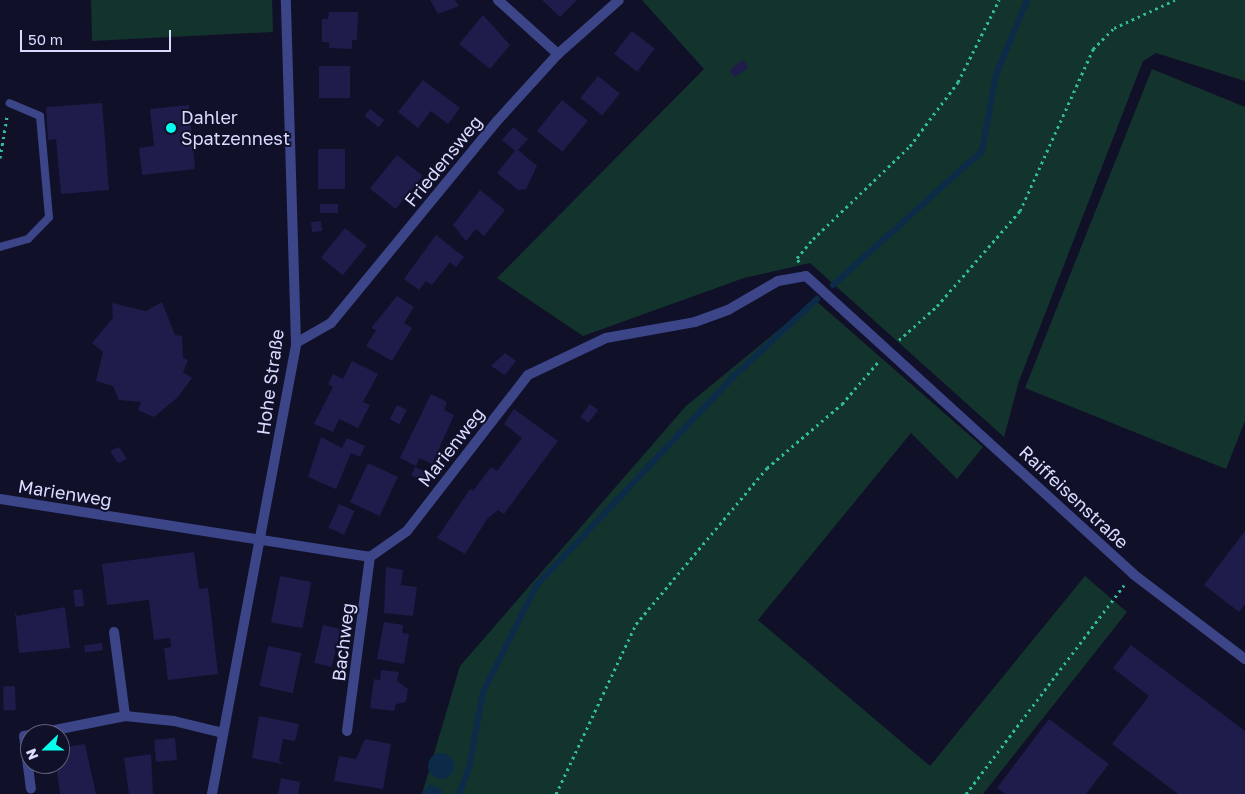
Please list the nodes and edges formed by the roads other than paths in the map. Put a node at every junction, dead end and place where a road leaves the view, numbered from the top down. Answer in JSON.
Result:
{"nodes":[{"id":1,"x":286,"y":0,"type":"edge"},
{"id":2,"x":498,"y":0,"type":"edge"},
{"id":3,"x":618,"y":0,"type":"edge"},
{"id":4,"x":558,"y":54,"type":"junction"},
{"id":5,"x":10,"y":102,"type":"road end"},
{"id":6,"x":0,"y":247,"type":"edge"},
{"id":7,"x":296,"y":343,"type":"junction"},
{"id":8,"x":890,"y":349,"type":"joint"},
{"id":9,"x":0,"y":499,"type":"edge"},
{"id":10,"x":261,"y":540,"type":"junction"},
{"id":11,"x":370,"y":557,"type":"junction"},
{"id":12,"x":114,"y":632,"type":"dead end"},
{"id":13,"x":1245,"y":659,"type":"edge"},
{"id":14,"x":125,"y":716,"type":"junction"},
{"id":15,"x":70,"y":727,"type":"edge"},
{"id":16,"x":348,"y":731,"type":"dead end"},
{"id":17,"x":223,"y":733,"type":"junction"},
{"id":18,"x":29,"y":774,"type":"edge"},
{"id":19,"x":31,"y":789,"type":"dead end"},
{"id":20,"x":212,"y":794,"type":"edge"}],
"edges":[{"from":1,"to":7,"type":"street","name":"Hohe Straße"},
{"from":2,"to":4,"type":"street"},
{"from":3,"to":4,"type":"street","name":"Friedensweg"},
{"from":4,"to":7,"type":"street","name":"Friedensweg"},
{"from":5,"to":6,"type":"lane"},
{"from":7,"to":10,"type":"street","name":"Hohe Straße"},
{"from":8,"to":11,"type":"street","name":"Marienweg"},
{"from":8,"to":13,"type":"street","name":"Raiffeisenstraße"},
{"from":9,"to":10,"type":"street","name":"Marienweg"},
{"from":10,"to":11,"type":"street","name":"Marienweg"},
{"from":10,"to":17,"type":"street","name":"Hohe Straße"},
{"from":11,"to":16,"type":"street","name":"Bachweg"},
{"from":12,"to":14,"type":"street"},
{"from":14,"to":15,"type":"street"},
{"from":14,"to":17,"type":"street"},
{"from":17,"to":20,"type":"street","name":"Hohe Straße"},
{"from":18,"to":19,"type":"street"}]}
